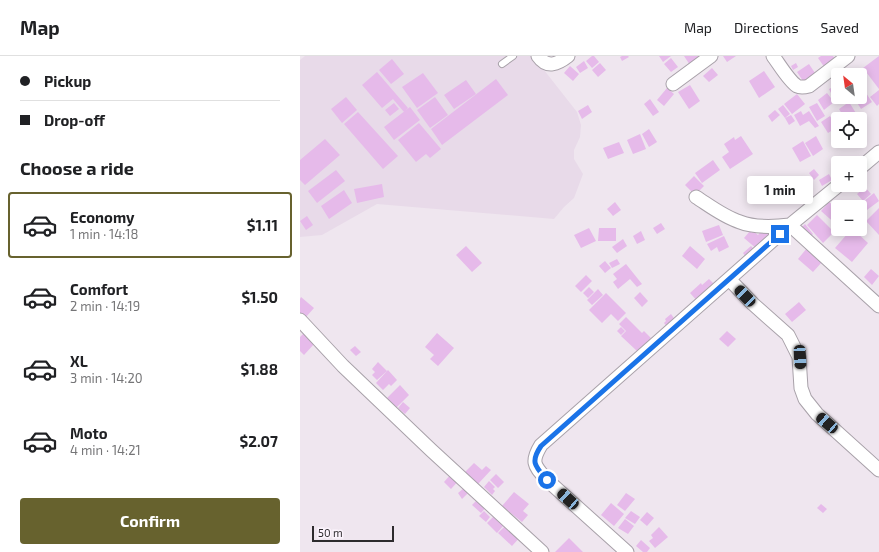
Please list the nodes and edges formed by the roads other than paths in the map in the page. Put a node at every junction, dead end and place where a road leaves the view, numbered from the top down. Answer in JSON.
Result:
{"nodes":[{"id":1,"x":513,"y":56,"type":"edge"},
{"id":2,"x":568,"y":56,"type":"edge"},
{"id":3,"x":711,"y":56,"type":"edge"},
{"id":4,"x":773,"y":56,"type":"edge"},
{"id":5,"x":848,"y":56,"type":"edge"},
{"id":6,"x":539,"y":58,"type":"edge"},
{"id":7,"x":502,"y":64,"type":"dead end"},
{"id":8,"x":673,"y":84,"type":"dead end"},
{"id":9,"x":879,"y":152,"type":"edge"},
{"id":10,"x":867,"y":162,"type":"edge"},
{"id":11,"x":831,"y":192,"type":"edge"},
{"id":12,"x":696,"y":197,"type":"dead end"},
{"id":13,"x":790,"y":225,"type":"junction"},
{"id":14,"x":729,"y":279,"type":"junction"},
{"id":15,"x":879,"y":306,"type":"edge"},
{"id":16,"x":300,"y":320,"type":"edge"},
{"id":17,"x":879,"y":470,"type":"edge"},
{"id":18,"x":542,"y":552,"type":"edge"},
{"id":19,"x":627,"y":552,"type":"edge"}],
"edges":[{"from":1,"to":7,"type":"lane"},
{"from":2,"to":6,"type":"street"},
{"from":3,"to":8,"type":"street"},
{"from":4,"to":5,"type":"street"},
{"from":9,"to":10,"type":"street"},
{"from":11,"to":13,"type":"street"},
{"from":12,"to":13,"type":"street"},
{"from":13,"to":14,"type":"street"},
{"from":13,"to":15,"type":"street"},
{"from":14,"to":17,"type":"street"},
{"from":14,"to":19,"type":"street"},
{"from":16,"to":18,"type":"street"}]}
